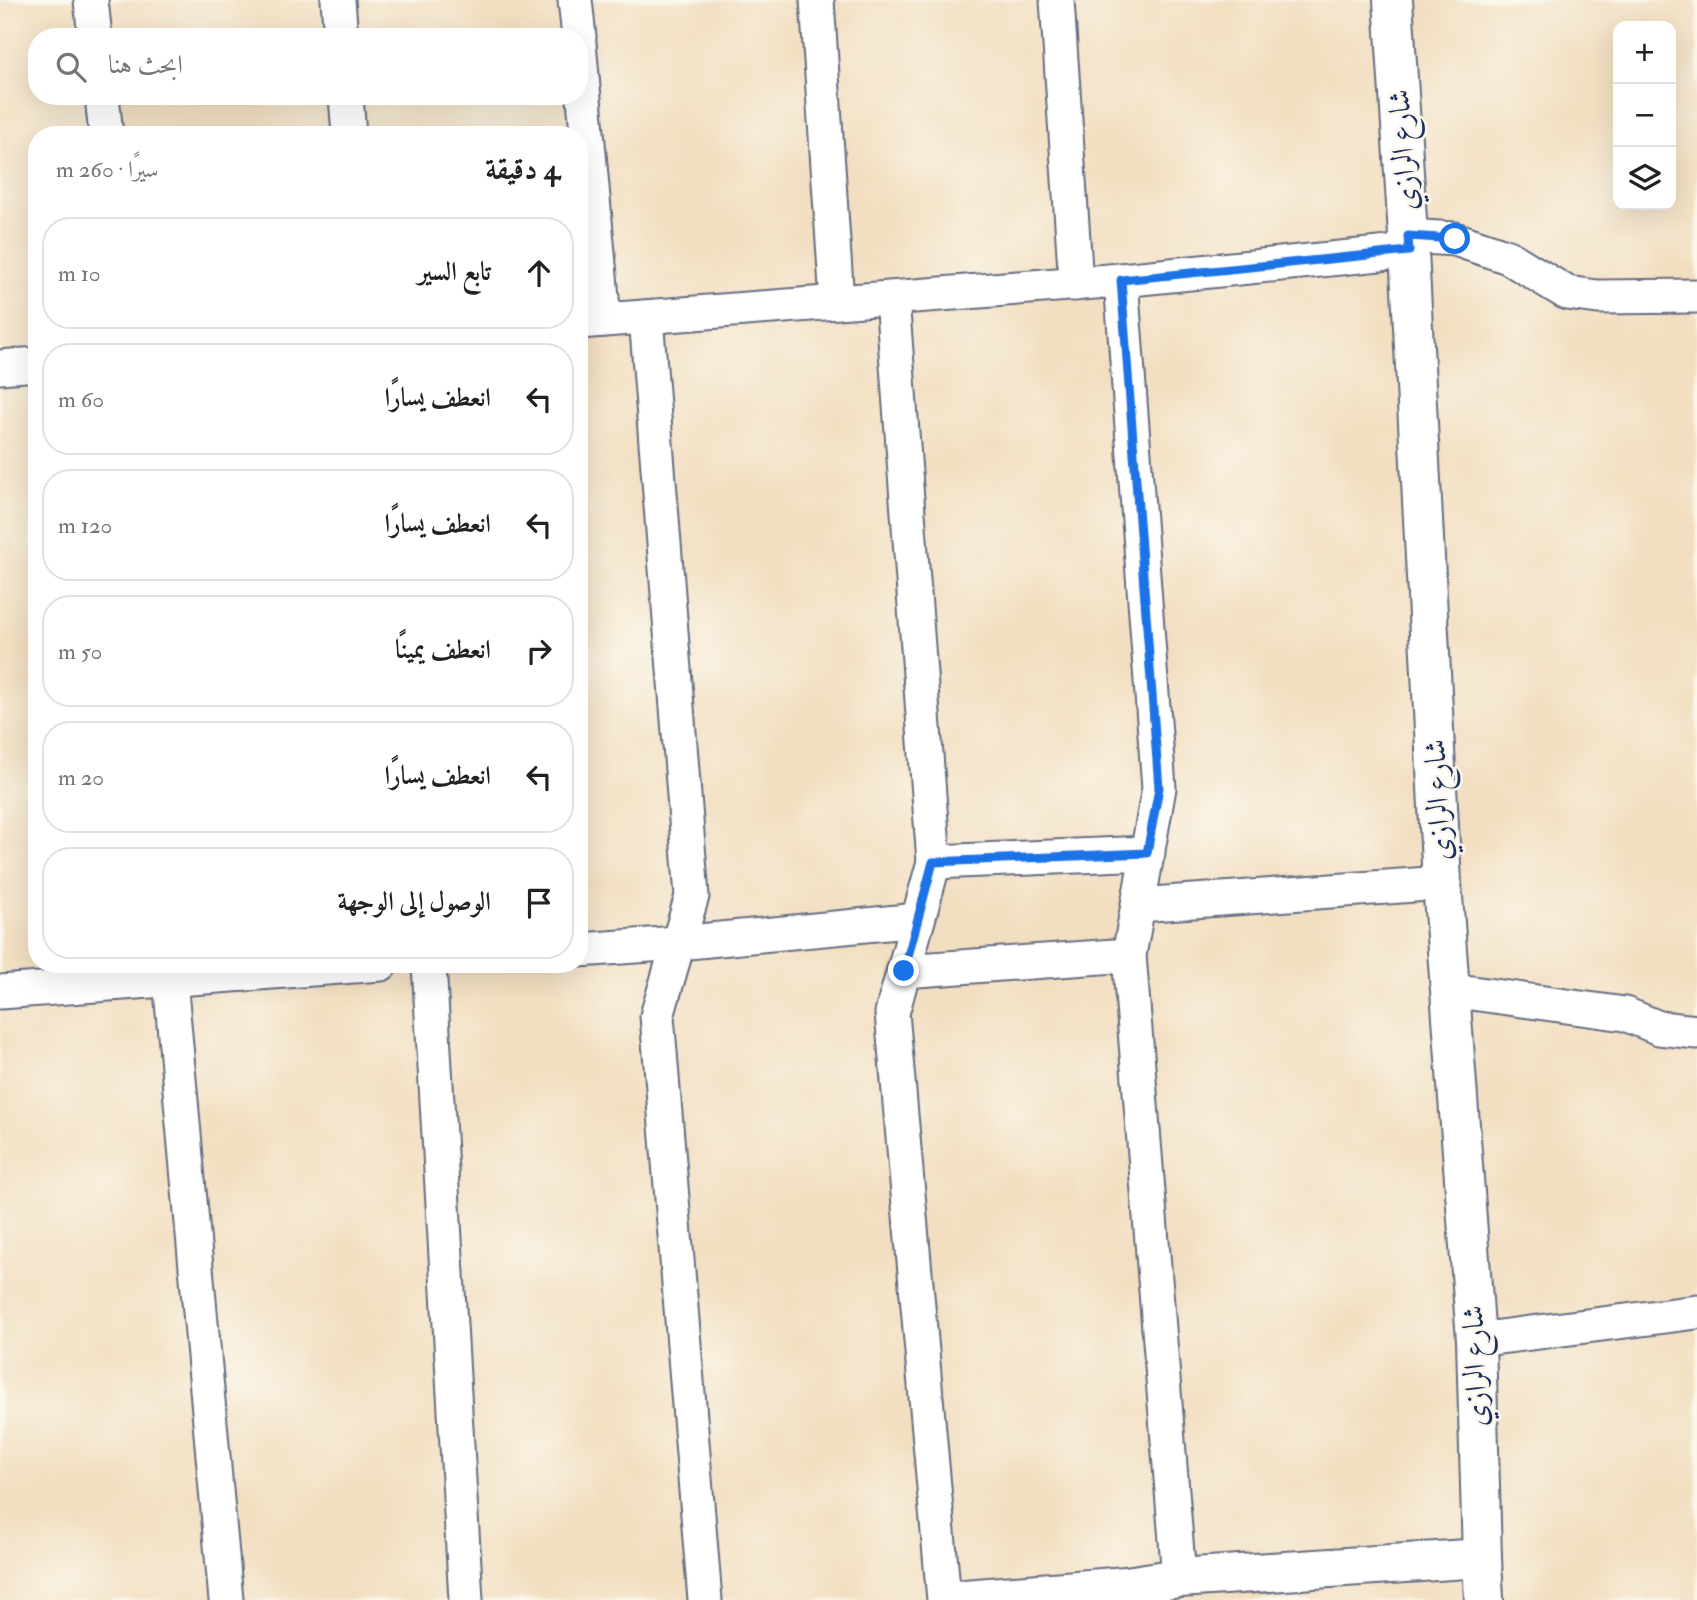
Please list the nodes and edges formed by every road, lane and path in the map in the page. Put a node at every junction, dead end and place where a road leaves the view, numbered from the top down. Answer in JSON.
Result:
{"nodes":[{"id":1,"x":91,"y":0,"type":"edge"},
{"id":2,"x":338,"y":0,"type":"edge"},
{"id":3,"x":575,"y":0,"type":"edge"},
{"id":4,"x":817,"y":0,"type":"edge"},
{"id":5,"x":1057,"y":0,"type":"edge"},
{"id":6,"x":1393,"y":0,"type":"edge"},
{"id":7,"x":94,"y":28,"type":"edge"},
{"id":8,"x":340,"y":28,"type":"edge"},
{"id":9,"x":578,"y":28,"type":"edge"},
{"id":10,"x":103,"y":105,"type":"edge"},
{"id":11,"x":347,"y":105,"type":"edge"},
{"id":12,"x":582,"y":105,"type":"edge"},
{"id":13,"x":105,"y":126,"type":"edge"},
{"id":14,"x":348,"y":126,"type":"edge"},
{"id":15,"x":583,"y":126,"type":"edge"},
{"id":16,"x":588,"y":235,"type":"edge"},
{"id":17,"x":1408,"y":244,"type":"junction"},
{"id":18,"x":1121,"y":280,"type":"junction"},
{"id":19,"x":1076,"y":284,"type":"junction"},
{"id":20,"x":1697,"y":296,"type":"edge"},
{"id":21,"x":892,"y":298,"type":"junction"},
{"id":22,"x":837,"y":302,"type":"junction"},
{"id":23,"x":646,"y":317,"type":"junction"},
{"id":24,"x":592,"y":321,"type":"edge"},
{"id":25,"x":28,"y":365,"type":"edge"},
{"id":26,"x":0,"y":367,"type":"edge"},
{"id":27,"x":1147,"y":853,"type":"junction"},
{"id":28,"x":933,"y":862,"type":"junction"},
{"id":29,"x":1442,"y":883,"type":"junction"},
{"id":30,"x":1138,"y":905,"type":"junction"},
{"id":31,"x":918,"y":920,"type":"junction"},
{"id":32,"x":678,"y":943,"type":"junction"},
{"id":33,"x":588,"y":949,"type":"edge"},
{"id":34,"x":1129,"y":955,"type":"junction"},
{"id":35,"x":904,"y":971,"type":"junction"},
{"id":36,"x":206,"y":973,"type":"edge"},
{"id":37,"x":430,"y":973,"type":"edge"},
{"id":38,"x":170,"y":979,"type":"junction"},
{"id":39,"x":1450,"y":990,"type":"junction"},
{"id":40,"x":0,"y":992,"type":"edge"},
{"id":41,"x":1697,"y":1032,"type":"edge"},
{"id":42,"x":1697,"y":1312,"type":"edge"},
{"id":43,"x":1476,"y":1340,"type":"junction"},
{"id":44,"x":1482,"y":1559,"type":"junction"},
{"id":45,"x":1179,"y":1578,"type":"junction"},
{"id":46,"x":1126,"y":1593,"type":"edge"},
{"id":47,"x":226,"y":1600,"type":"edge"},
{"id":48,"x":466,"y":1600,"type":"edge"},
{"id":49,"x":705,"y":1600,"type":"edge"},
{"id":50,"x":944,"y":1600,"type":"edge"},
{"id":51,"x":952,"y":1600,"type":"edge"},
{"id":52,"x":1484,"y":1600,"type":"edge"}],
"edges":[{"from":1,"to":7,"type":"street"},
{"from":2,"to":8,"type":"street"},
{"from":3,"to":9,"type":"street"},
{"from":4,"to":22,"type":"street"},
{"from":5,"to":19,"type":"street"},
{"from":6,"to":17,"type":"street","name":"شارع الرازي"},
{"from":10,"to":13,"type":"street"},
{"from":11,"to":14,"type":"street"},
{"from":12,"to":15,"type":"street"},
{"from":16,"to":24,"type":"street"},
{"from":17,"to":18,"type":"street"},
{"from":17,"to":20,"type":"street"},
{"from":17,"to":29,"type":"street","name":"شارع الرازي"},
{"from":18,"to":19,"type":"street"},
{"from":18,"to":27,"type":"street"},
{"from":19,"to":21,"type":"street"},
{"from":21,"to":22,"type":"street"},
{"from":21,"to":28,"type":"street"},
{"from":22,"to":23,"type":"street"},
{"from":23,"to":24,"type":"street"},
{"from":23,"to":32,"type":"street"},
{"from":25,"to":26,"type":"street"},
{"from":27,"to":28,"type":"street"},
{"from":27,"to":30,"type":"street"},
{"from":28,"to":31,"type":"street"},
{"from":29,"to":30,"type":"street"},
{"from":29,"to":39,"type":"street","name":"شارع الرازي"},
{"from":30,"to":34,"type":"street"},
{"from":31,"to":32,"type":"street"},
{"from":31,"to":35,"type":"street"},
{"from":32,"to":33,"type":"street"},
{"from":32,"to":49,"type":"street"},
{"from":34,"to":35,"type":"street"},
{"from":34,"to":45,"type":"street"},
{"from":35,"to":50,"type":"street"},
{"from":36,"to":38,"type":"street"},
{"from":37,"to":48,"type":"street"},
{"from":38,"to":40,"type":"street"},
{"from":38,"to":47,"type":"street"},
{"from":39,"to":41,"type":"street"},
{"from":39,"to":43,"type":"street","name":"شارع الرازي"},
{"from":42,"to":43,"type":"street"},
{"from":43,"to":44,"type":"street","name":"شارع الرازي"},
{"from":44,"to":45,"type":"street"},
{"from":44,"to":52,"type":"street","name":"شارع الرازي"},
{"from":45,"to":46,"type":"street"},
{"from":46,"to":51,"type":"street"}]}
